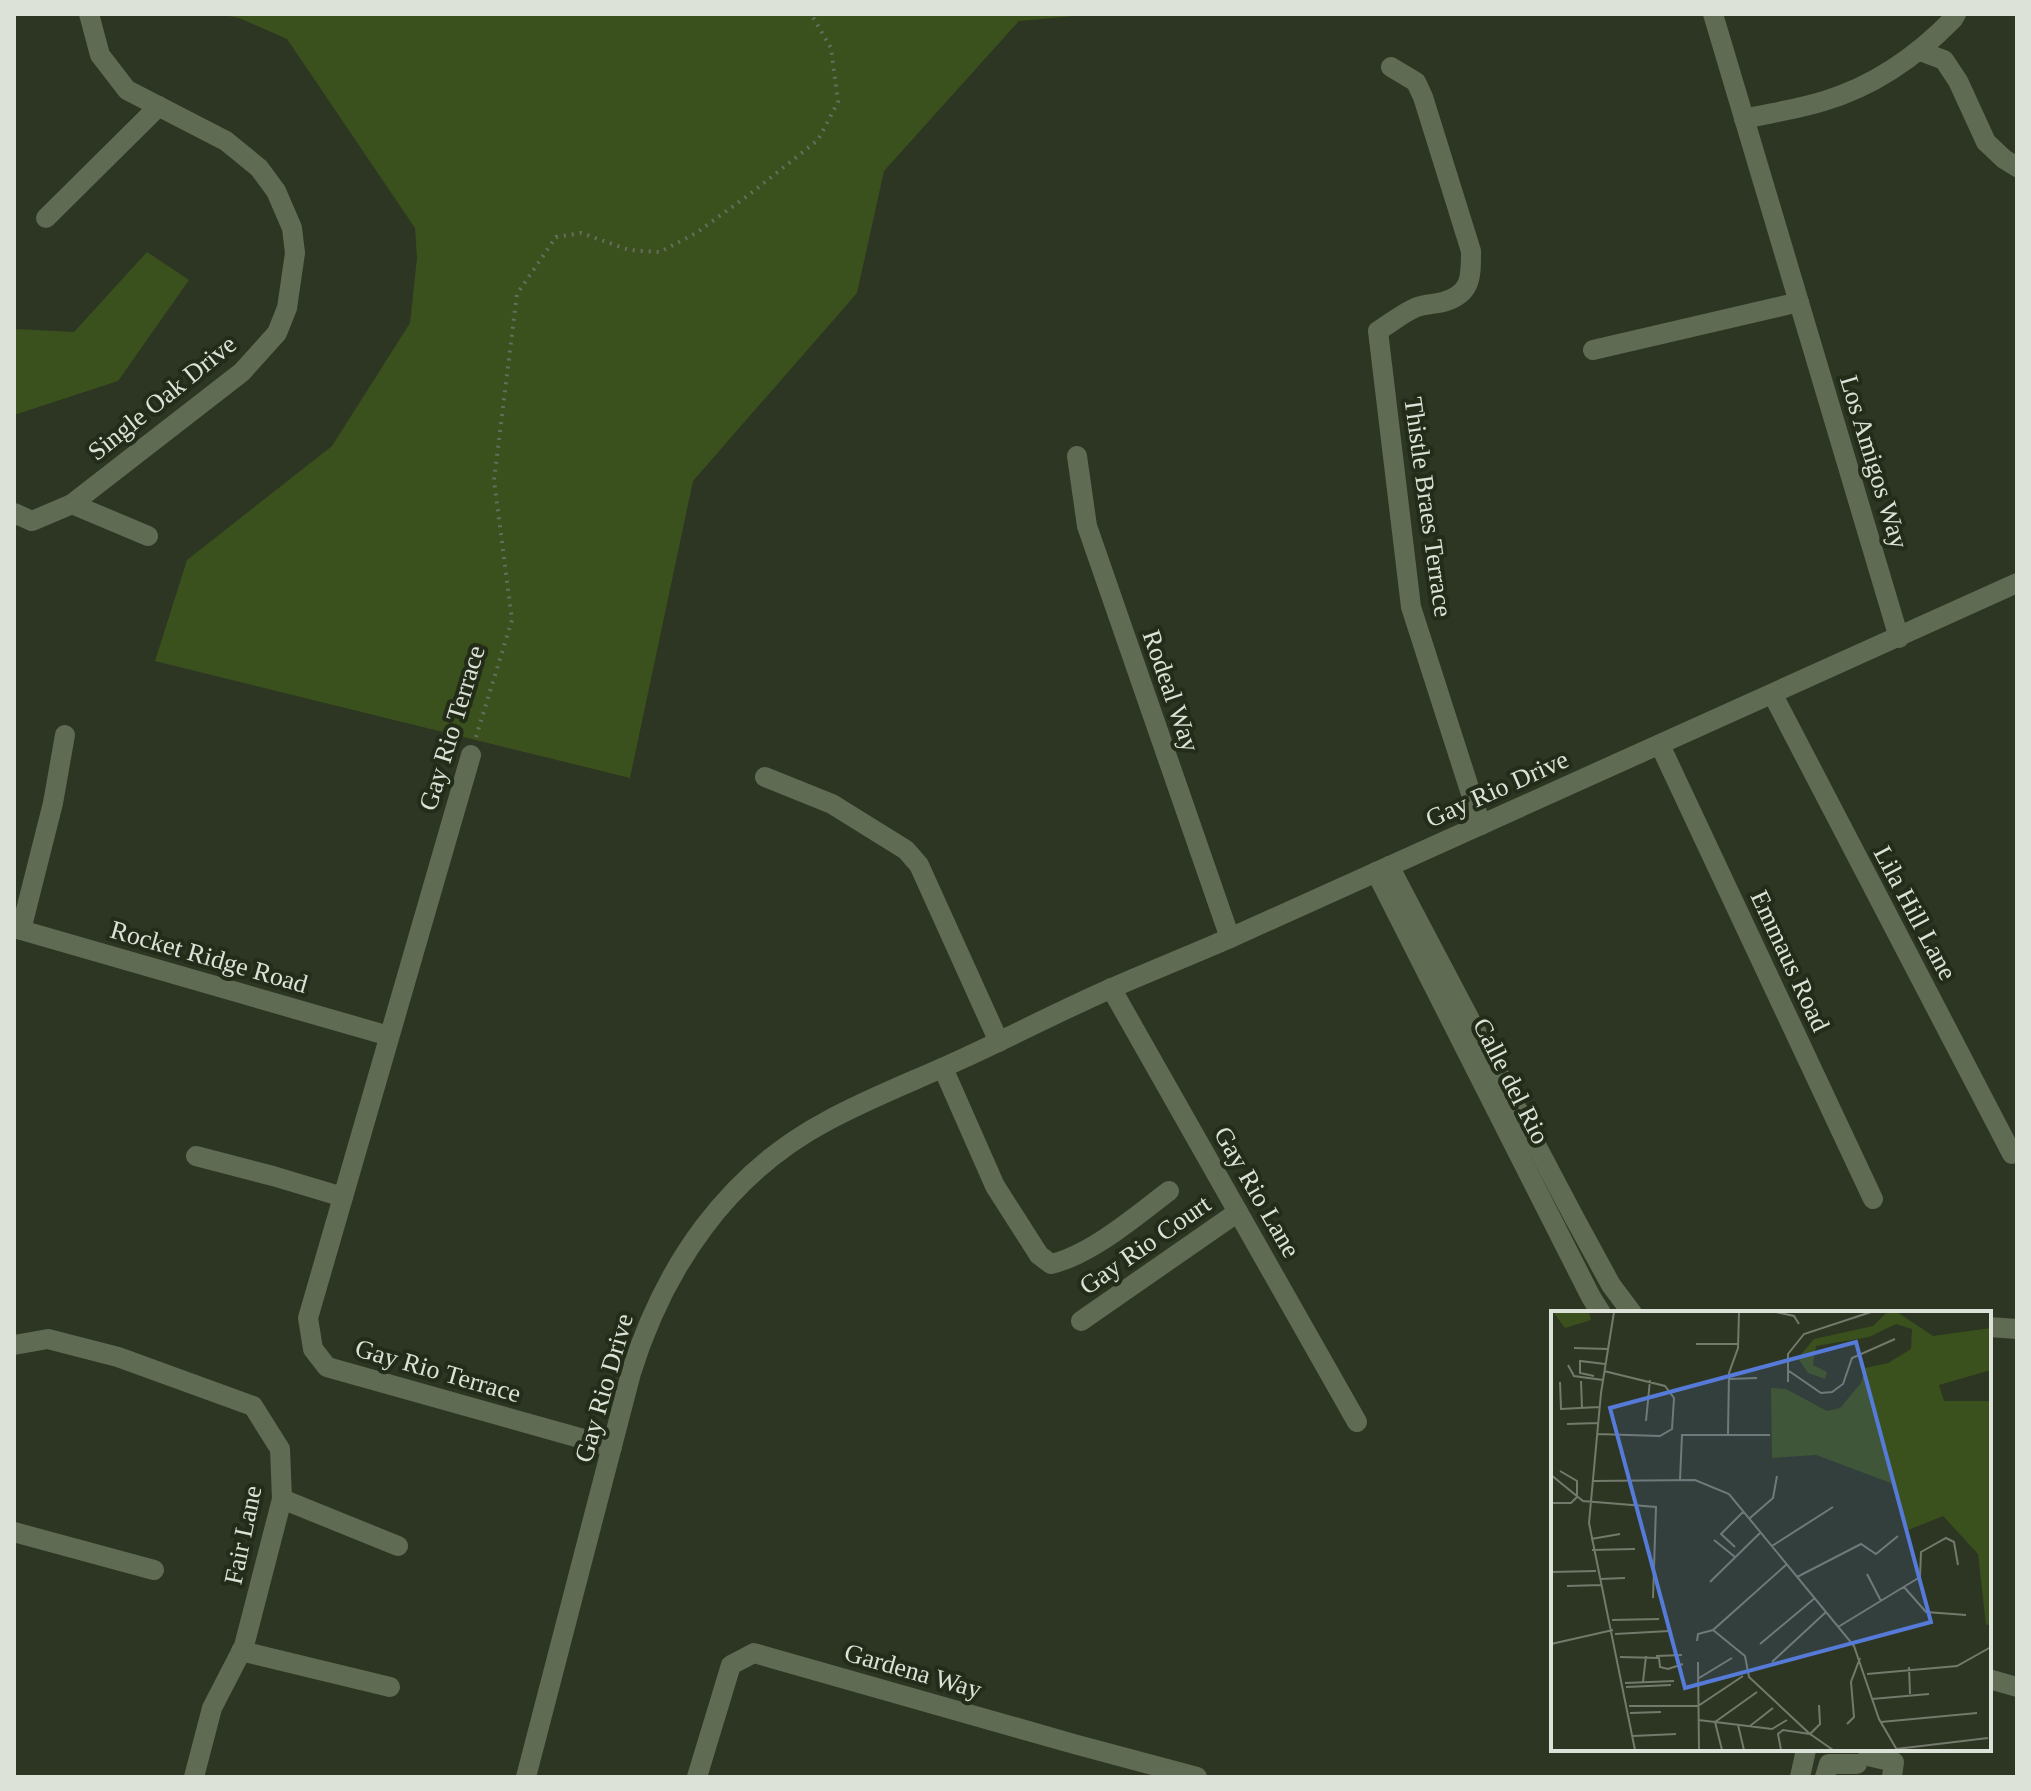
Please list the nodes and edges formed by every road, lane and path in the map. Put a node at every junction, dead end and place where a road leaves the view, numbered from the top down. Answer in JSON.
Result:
{"nodes":[{"id":1,"x":89,"y":14,"type":"edge"},
{"id":2,"x":811,"y":14,"type":"edge"},
{"id":3,"x":1713,"y":14,"type":"edge"},
{"id":4,"x":1956,"y":14,"type":"edge"},
{"id":5,"x":1920,"y":51,"type":"junction"},
{"id":6,"x":1391,"y":67,"type":"dead end"},
{"id":7,"x":159,"y":106,"type":"junction"},
{"id":8,"x":1744,"y":119,"type":"junction"},
{"id":9,"x":2017,"y":167,"type":"edge"},
{"id":10,"x":46,"y":218,"type":"dead end"},
{"id":11,"x":1799,"y":302,"type":"junction"},
{"id":12,"x":1593,"y":350,"type":"dead end"},
{"id":13,"x":1077,"y":456,"type":"dead end"},
{"id":14,"x":72,"y":504,"type":"junction"},
{"id":15,"x":14,"y":513,"type":"edge"},
{"id":16,"x":148,"y":536,"type":"dead end"},
{"id":17,"x":2017,"y":583,"type":"edge"},
{"id":18,"x":1899,"y":638,"type":"junction"},
{"id":19,"x":1773,"y":695,"type":"junction"},
{"id":20,"x":65,"y":735,"type":"dead end"},
{"id":21,"x":1660,"y":745,"type":"junction"},
{"id":22,"x":471,"y":755,"type":"joint"},
{"id":23,"x":765,"y":777,"type":"dead end"},
{"id":24,"x":1481,"y":825,"type":"junction"},
{"id":25,"x":1383,"y":869,"type":"junction"},
{"id":26,"x":18,"y":929,"type":"edge"},
{"id":27,"x":1230,"y":938,"type":"junction"},
{"id":28,"x":1111,"y":988,"type":"junction"},
{"id":29,"x":389,"y":1036,"type":"junction"},
{"id":30,"x":999,"y":1042,"type":"junction"},
{"id":31,"x":943,"y":1068,"type":"junction"},
{"id":32,"x":2012,"y":1154,"type":"dead end"},
{"id":33,"x":196,"y":1156,"type":"dead end"},
{"id":34,"x":1169,"y":1191,"type":"dead end"},
{"id":35,"x":343,"y":1197,"type":"junction"},
{"id":36,"x":1873,"y":1199,"type":"dead end"},
{"id":37,"x":1238,"y":1212,"type":"junction"},
{"id":38,"x":1600,"y":1311,"type":"edge"},
{"id":39,"x":1630,"y":1311,"type":"edge"},
{"id":40,"x":1081,"y":1321,"type":"dead end"},
{"id":41,"x":1991,"y":1327,"type":"edge"},
{"id":42,"x":2017,"y":1329,"type":"edge"},
{"id":43,"x":14,"y":1345,"type":"edge"},
{"id":44,"x":1357,"y":1422,"type":"dead end"},
{"id":45,"x":612,"y":1447,"type":"junction"},
{"id":46,"x":282,"y":1499,"type":"junction"},
{"id":47,"x":14,"y":1532,"type":"edge"},
{"id":48,"x":398,"y":1546,"type":"dead end"},
{"id":49,"x":154,"y":1570,"type":"dead end"},
{"id":50,"x":241,"y":1651,"type":"junction"},
{"id":51,"x":1991,"y":1676,"type":"edge"},
{"id":52,"x":390,"y":1687,"type":"dead end"},
{"id":53,"x":2017,"y":1687,"type":"edge"},
{"id":54,"x":1806,"y":1751,"type":"edge"},
{"id":55,"x":194,"y":1777,"type":"edge"},
{"id":56,"x":526,"y":1777,"type":"edge"},
{"id":57,"x":697,"y":1777,"type":"edge"},
{"id":58,"x":1197,"y":1777,"type":"edge"},
{"id":59,"x":1800,"y":1777,"type":"edge"},
{"id":60,"x":1825,"y":1777,"type":"edge"},
{"id":61,"x":1892,"y":1777,"type":"edge"}],
"edges":[{"from":1,"to":7,"type":"street","name":"Single Oak Drive"},
{"from":2,"to":22,"type":"path","name":"Gay Rio Terrace"},
{"from":3,"to":8,"type":"street","name":"Los Amigos Way"},
{"from":4,"to":5,"type":"street"},
{"from":5,"to":8,"type":"street"},
{"from":5,"to":9,"type":"street"},
{"from":6,"to":24,"type":"street","name":"Thistle Braes Terrace"},
{"from":7,"to":10,"type":"street"},
{"from":7,"to":14,"type":"street","name":"Single Oak Drive"},
{"from":8,"to":11,"type":"street","name":"Los Amigos Way"},
{"from":11,"to":12,"type":"street"},
{"from":11,"to":18,"type":"street","name":"Los Amigos Way"},
{"from":13,"to":27,"type":"street","name":"Rodeal Way"},
{"from":14,"to":15,"type":"street","name":"Single Oak Drive"},
{"from":14,"to":16,"type":"street"},
{"from":17,"to":18,"type":"street","name":"Gay Rio Drive"},
{"from":18,"to":19,"type":"street","name":"Gay Rio Drive"},
{"from":19,"to":21,"type":"street","name":"Gay Rio Drive"},
{"from":19,"to":32,"type":"street","name":"Lila Hill Lane"},
{"from":20,"to":26,"type":"street"},
{"from":21,"to":24,"type":"street","name":"Gay Rio Drive"},
{"from":21,"to":36,"type":"street","name":"Emmaus Road"},
{"from":22,"to":29,"type":"street","name":"Gay Rio Terrace"},
{"from":23,"to":30,"type":"street"},
{"from":24,"to":25,"type":"street","name":"Gay Rio Drive"},
{"from":25,"to":27,"type":"street","name":"Gay Rio Drive"},
{"from":25,"to":38,"type":"street","name":"Calle del Rio"},
{"from":25,"to":39,"type":"street"},
{"from":26,"to":29,"type":"street","name":"Rocket Ridge Road"},
{"from":27,"to":28,"type":"street","name":"Gay Rio Drive"},
{"from":28,"to":30,"type":"street","name":"Gay Rio Drive"},
{"from":28,"to":37,"type":"street","name":"Gay Rio Lane"},
{"from":29,"to":35,"type":"street","name":"Gay Rio Terrace"},
{"from":30,"to":31,"type":"street","name":"Gay Rio Drive"},
{"from":31,"to":34,"type":"street"},
{"from":31,"to":45,"type":"street","name":"Gay Rio Drive"},
{"from":33,"to":35,"type":"street"},
{"from":35,"to":45,"type":"street","name":"Gay Rio Terrace"},
{"from":37,"to":40,"type":"street","name":"Gay Rio Court"},
{"from":37,"to":44,"type":"street","name":"Gay Rio Lane"},
{"from":41,"to":42,"type":"street"},
{"from":43,"to":46,"type":"street","name":"Fair Lane"},
{"from":45,"to":56,"type":"street","name":"Gay Rio Drive"},
{"from":46,"to":48,"type":"street"},
{"from":46,"to":50,"type":"street","name":"Fair Lane"},
{"from":47,"to":49,"type":"street"},
{"from":50,"to":52,"type":"street"},
{"from":50,"to":55,"type":"street","name":"Fair Lane"},
{"from":51,"to":53,"type":"street"},
{"from":54,"to":59,"type":"street"},
{"from":57,"to":58,"type":"street","name":"Gardena Way"},
{"from":60,"to":61,"type":"street"}]}
